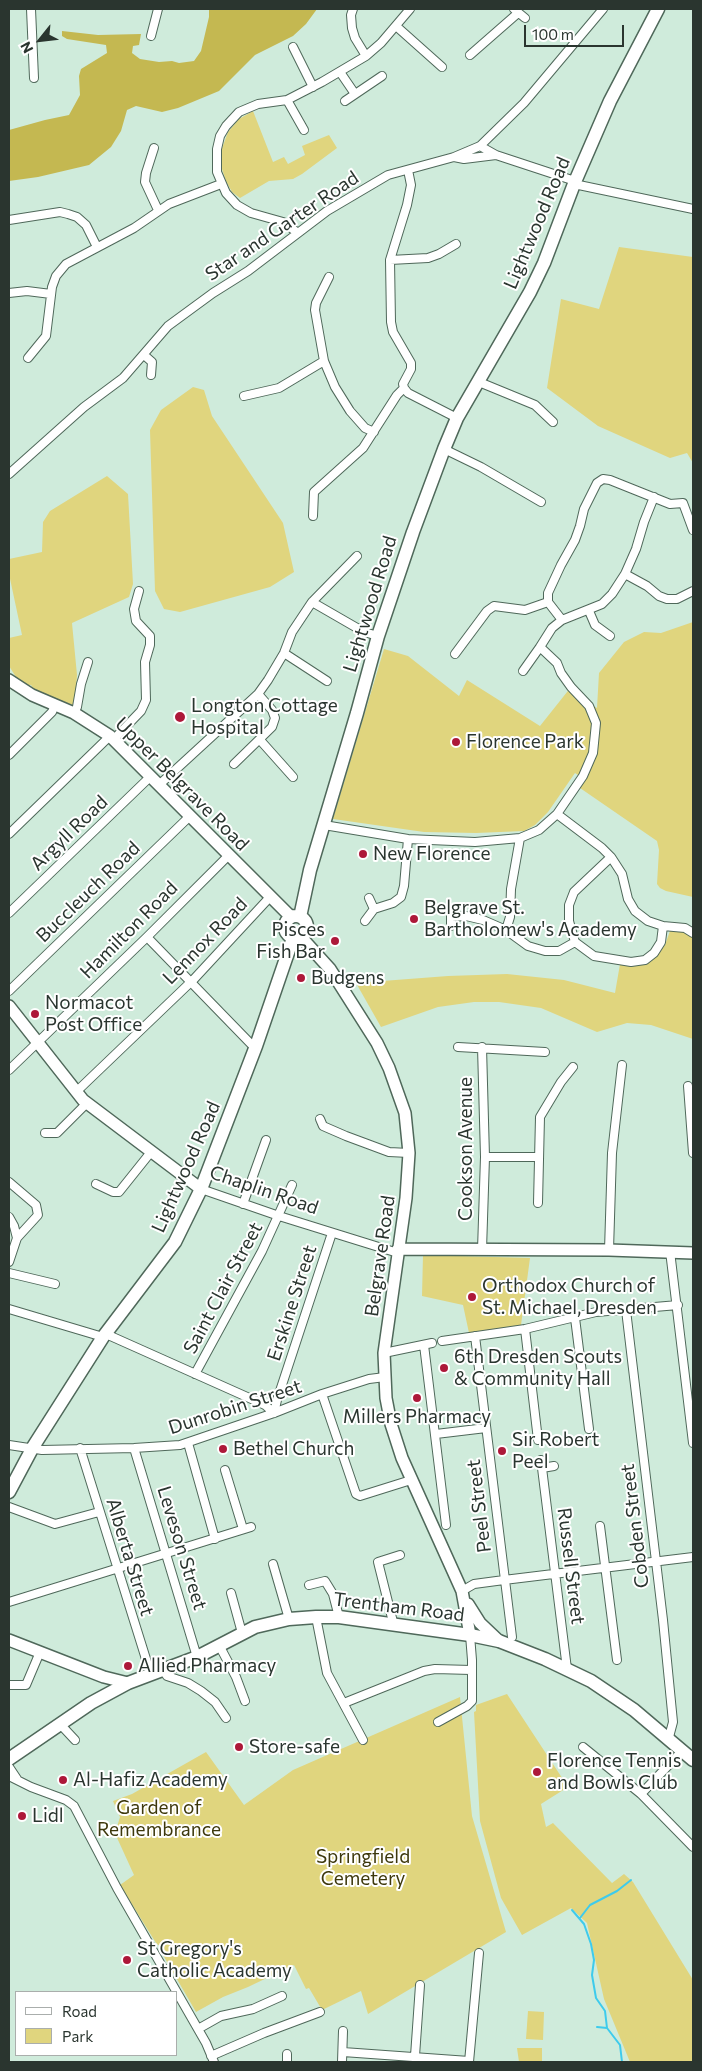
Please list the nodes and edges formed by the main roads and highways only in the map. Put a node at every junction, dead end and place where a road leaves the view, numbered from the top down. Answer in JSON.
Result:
{"nodes":[{"id":1,"x":658,"y":9,"type":"edge"},
{"id":2,"x":296,"y":917,"type":"junction"},
{"id":3,"x":297,"y":937,"type":"junction"},
{"id":4,"x":9,"y":1492,"type":"edge"},
{"id":5,"x":9,"y":1759,"type":"edge"},
{"id":6,"x":693,"y":1760,"type":"edge"}],
"edges":[{"from":1,"to":2,"type":"main road","name":"Lightwood Road"},
{"from":2,"to":3,"type":"main road"},
{"from":2,"to":3,"type":"main road"},
{"from":3,"to":4,"type":"main road","name":"Lightwood Road"},
{"from":5,"to":6,"type":"main road","name":"Trentham Road"}]}
